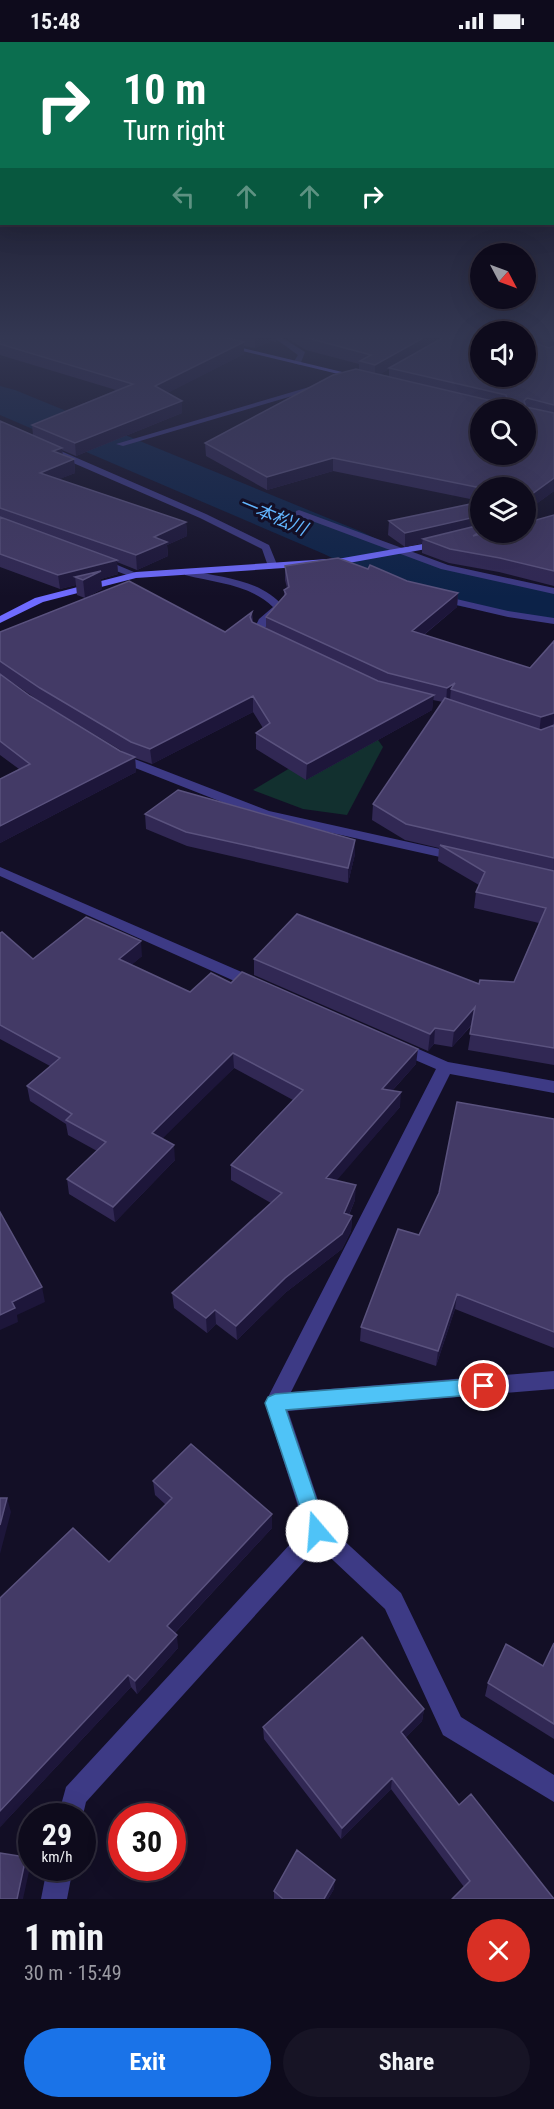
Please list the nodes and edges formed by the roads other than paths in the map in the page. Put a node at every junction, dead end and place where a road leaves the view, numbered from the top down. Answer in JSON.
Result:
{"nodes":[{"id":1,"x":192,"y":424,"type":"edge"},
{"id":2,"x":32,"y":442,"type":"edge"},
{"id":3,"x":120,"y":444,"type":"edge"},
{"id":4,"x":299,"y":513,"type":"dead end"},
{"id":5,"x":447,"y":542,"type":"edge"},
{"id":6,"x":404,"y":552,"type":"junction"},
{"id":7,"x":87,"y":557,"type":"edge"},
{"id":8,"x":343,"y":561,"type":"junction"},
{"id":9,"x":273,"y":567,"type":"junction"},
{"id":10,"x":363,"y":571,"type":"edge"},
{"id":11,"x":189,"y":573,"type":"junction"},
{"id":12,"x":136,"y":575,"type":"junction"},
{"id":13,"x":554,"y":591,"type":"edge"},
{"id":14,"x":432,"y":596,"type":"edge"},
{"id":15,"x":0,"y":620,"type":"edge"},
{"id":16,"x":554,"y":621,"type":"edge"},
{"id":17,"x":275,"y":642,"type":"edge"},
{"id":18,"x":107,"y":750,"type":"edge"},
{"id":19,"x":470,"y":860,"type":"edge"},
{"id":20,"x":0,"y":871,"type":"edge"},
{"id":21,"x":271,"y":990,"type":"edge"},
{"id":22,"x":380,"y":1038,"type":"edge"},
{"id":23,"x":444,"y":1067,"type":"junction"},
{"id":24,"x":554,"y":1087,"type":"edge"},
{"id":25,"x":554,"y":1380,"type":"edge"},
{"id":26,"x":275,"y":1403,"type":"junction"},
{"id":27,"x":317,"y":1531,"type":"junction"},
{"id":28,"x":554,"y":1790,"type":"edge"},
{"id":29,"x":74,"y":1803,"type":"edge"},
{"id":30,"x":57,"y":1881,"type":"edge"},
{"id":31,"x":54,"y":1899,"type":"edge"}],
"edges":[{"from":1,"to":3,"type":"street"},
{"from":2,"to":9,"type":"street"},
{"from":4,"to":6,"type":"street"},
{"from":5,"to":6,"type":"street"},
{"from":6,"to":8,"type":"street"},
{"from":6,"to":13,"type":"street"},
{"from":7,"to":12,"type":"street"},
{"from":8,"to":9,"type":"street"},
{"from":8,"to":10,"type":"street"},
{"from":9,"to":11,"type":"street"},
{"from":11,"to":12,"type":"street"},
{"from":11,"to":17,"type":"street"},
{"from":12,"to":15,"type":"street"},
{"from":14,"to":16,"type":"street"},
{"from":18,"to":19,"type":"street"},
{"from":20,"to":21,"type":"street"},
{"from":22,"to":23,"type":"street"},
{"from":23,"to":24,"type":"street"},
{"from":23,"to":26,"type":"street"},
{"from":25,"to":26,"type":"street"},
{"from":26,"to":27,"type":"street"},
{"from":27,"to":28,"type":"street"},
{"from":27,"to":29,"type":"street"},
{"from":30,"to":31,"type":"street"}]}
